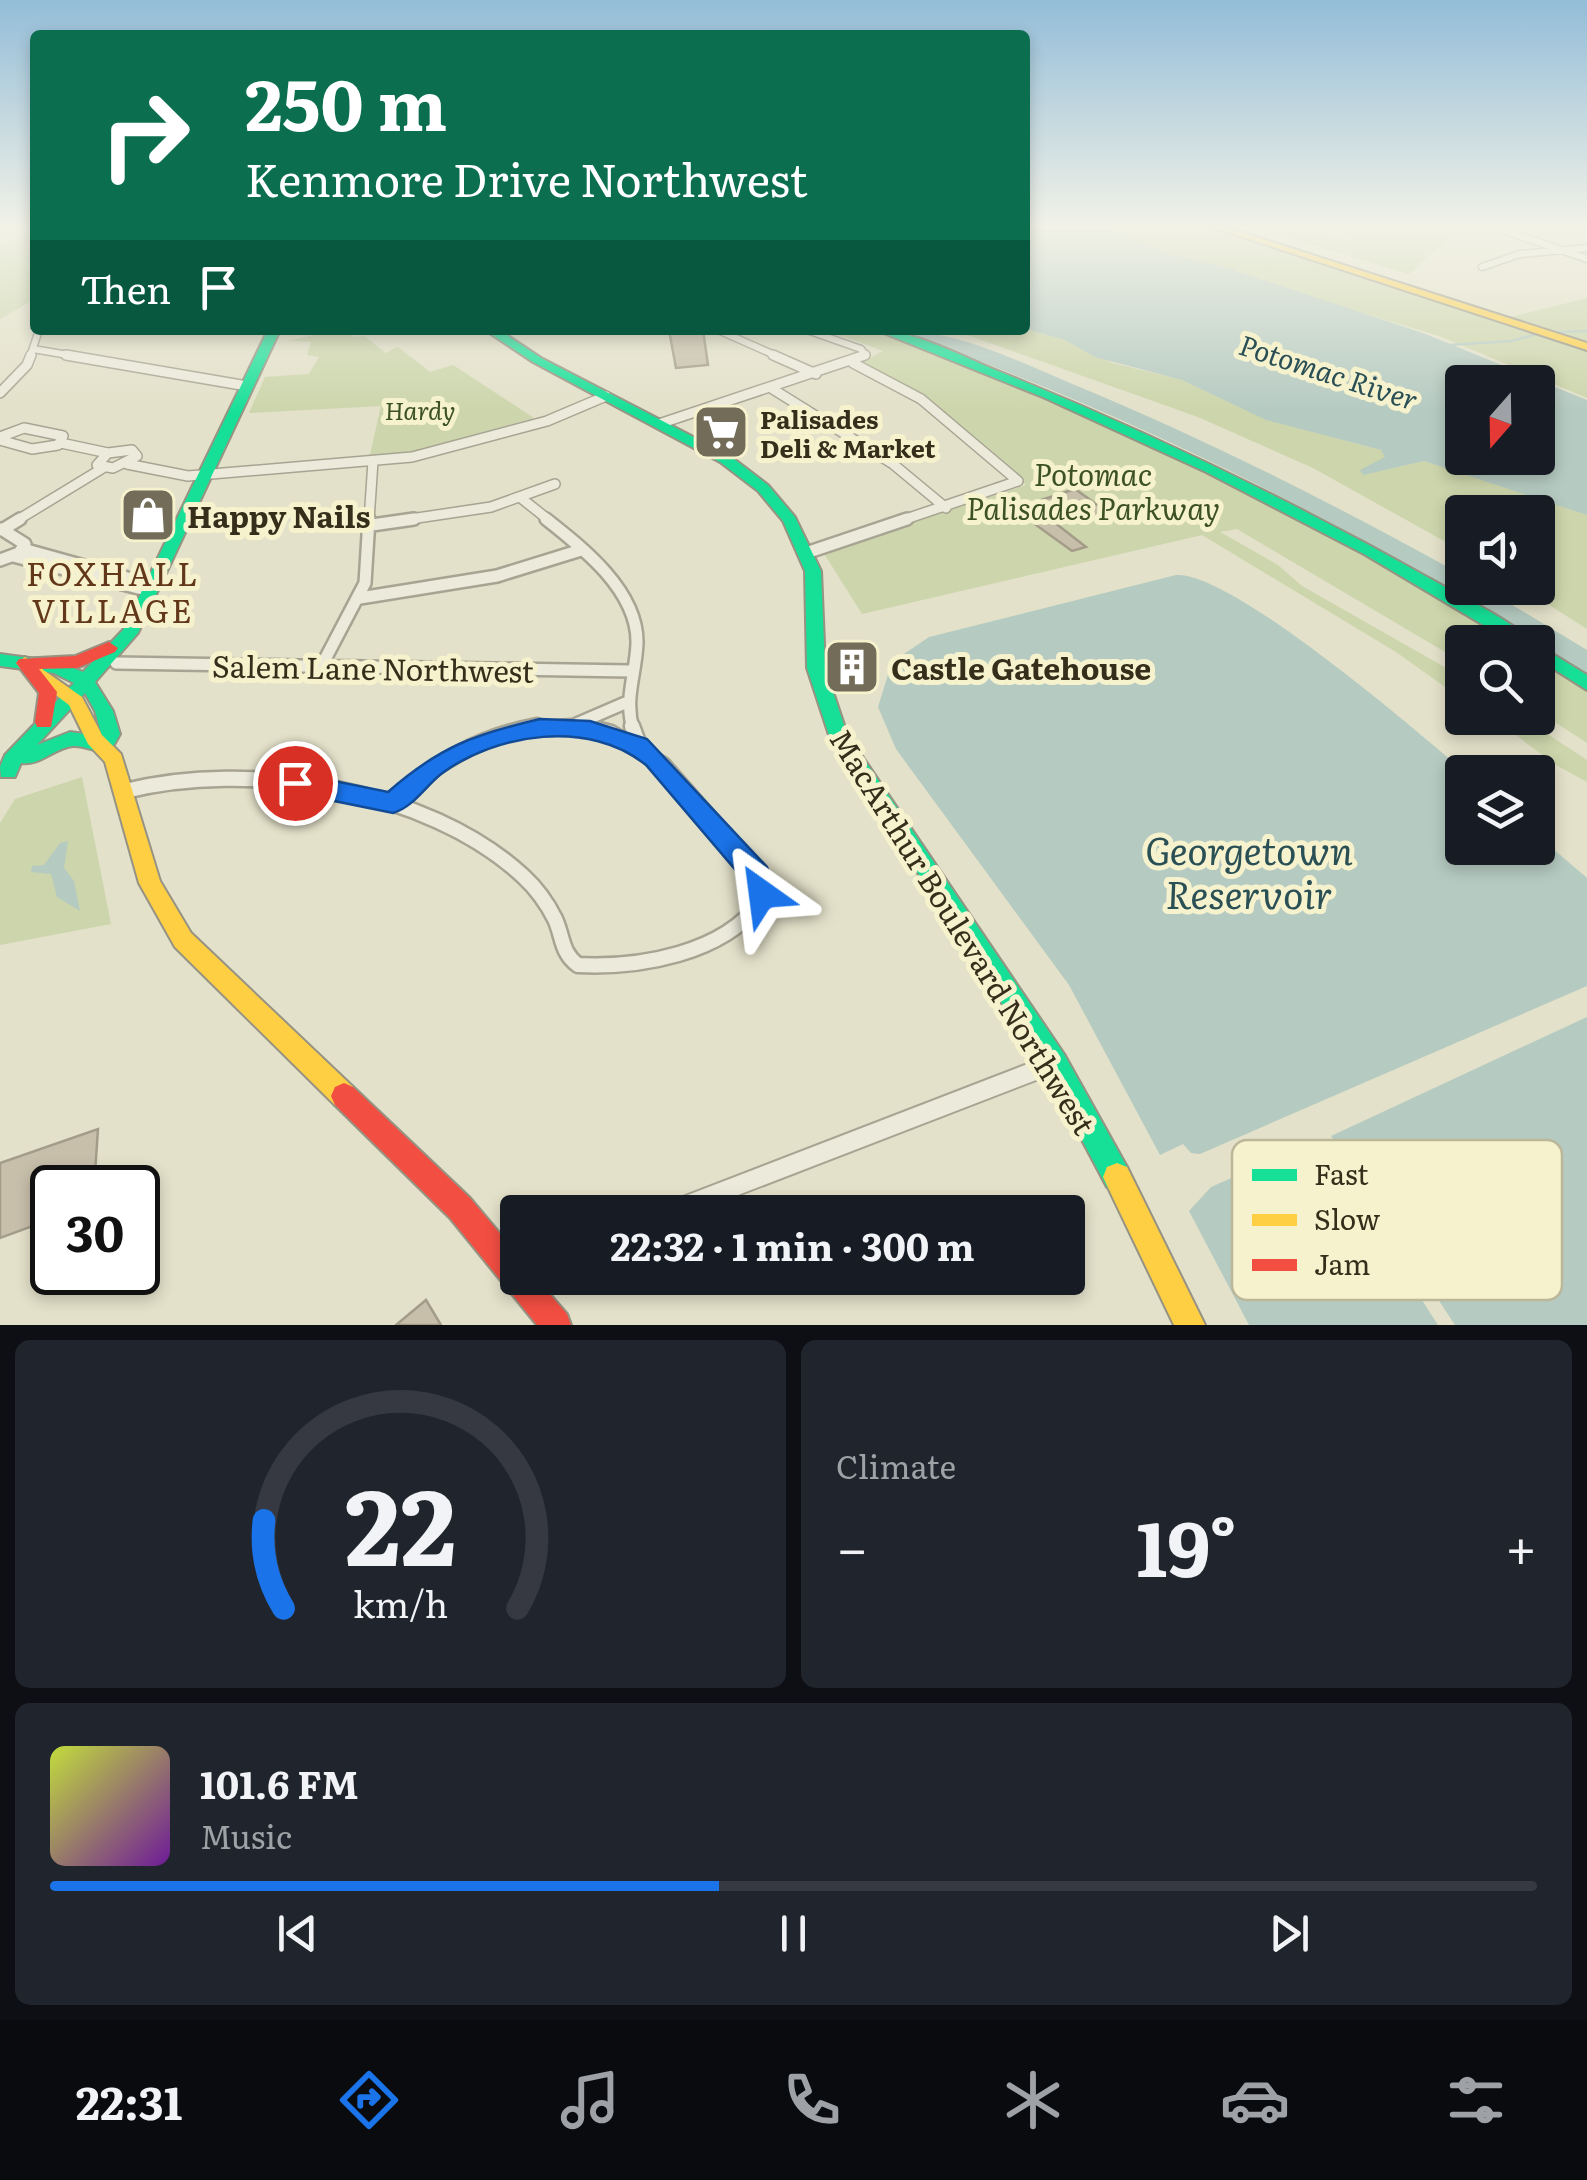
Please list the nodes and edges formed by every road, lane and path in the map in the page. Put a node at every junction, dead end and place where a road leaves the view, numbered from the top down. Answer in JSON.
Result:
{"nodes":[{"id":1,"x":1418,"y":289,"type":"edge"},
{"id":2,"x":1425,"y":289,"type":"edge"},
{"id":3,"x":1498,"y":314,"type":"junction"},
{"id":4,"x":38,"y":335,"type":"edge"},
{"id":5,"x":272,"y":335,"type":"edge"},
{"id":6,"x":500,"y":335,"type":"edge"},
{"id":7,"x":729,"y":335,"type":"edge"},
{"id":8,"x":821,"y":335,"type":"edge"},
{"id":9,"x":895,"y":335,"type":"edge"},
{"id":10,"x":1587,"y":345,"type":"edge"},
{"id":11,"x":34,"y":348,"type":"junction"},
{"id":12,"x":853,"y":362,"type":"junction"},
{"id":13,"x":816,"y":374,"type":"junction"},
{"id":14,"x":247,"y":386,"type":"junction"},
{"id":15,"x":770,"y":388,"type":"junction"},
{"id":16,"x":0,"y":393,"type":"edge"},
{"id":17,"x":606,"y":396,"type":"junction"},
{"id":18,"x":660,"y":424,"type":"junction"},
{"id":19,"x":2,"y":434,"type":"edge"},
{"id":20,"x":57,"y":445,"type":"junction"},
{"id":21,"x":104,"y":460,"type":"junction"},
{"id":22,"x":373,"y":461,"type":"junction"},
{"id":23,"x":130,"y":462,"type":"junction"},
{"id":24,"x":206,"y":473,"type":"junction"},
{"id":25,"x":555,"y":484,"type":"dead end"},
{"id":26,"x":521,"y":498,"type":"junction"},
{"id":27,"x":946,"y":508,"type":"junction"},
{"id":28,"x":372,"y":525,"type":"junction"},
{"id":29,"x":1,"y":530,"type":"edge"},
{"id":30,"x":581,"y":550,"type":"junction"},
{"id":31,"x":806,"y":552,"type":"junction"},
{"id":32,"x":18,"y":553,"type":"junction"},
{"id":33,"x":0,"y":560,"type":"edge"},
{"id":34,"x":152,"y":588,"type":"junction"},
{"id":35,"x":360,"y":598,"type":"junction"},
{"id":36,"x":1494,"y":625,"type":"edge"},
{"id":37,"x":130,"y":633,"type":"junction"},
{"id":38,"x":0,"y":660,"type":"edge"},
{"id":39,"x":25,"y":663,"type":"junction"},
{"id":40,"x":116,"y":663,"type":"junction"},
{"id":41,"x":1555,"y":663,"type":"edge"},
{"id":42,"x":322,"y":665,"type":"junction"},
{"id":43,"x":630,"y":671,"type":"junction"},
{"id":44,"x":91,"y":682,"type":"junction"},
{"id":45,"x":1587,"y":684,"type":"edge"},
{"id":46,"x":76,"y":698,"type":"junction"},
{"id":47,"x":625,"y":703,"type":"junction"},
{"id":48,"x":570,"y":726,"type":"junction"},
{"id":49,"x":41,"y":729,"type":"junction"},
{"id":50,"x":104,"y":744,"type":"junction"},
{"id":51,"x":638,"y":746,"type":"junction"},
{"id":52,"x":26,"y":758,"type":"junction"},
{"id":53,"x":3,"y":777,"type":"edge"},
{"id":54,"x":125,"y":791,"type":"junction"},
{"id":55,"x":393,"y":803,"type":"junction"},
{"id":56,"x":1055,"y":1063,"type":"junction"},
{"id":57,"x":713,"y":1195,"type":"edge"},
{"id":58,"x":500,"y":1254,"type":"edge"},
{"id":59,"x":534,"y":1295,"type":"edge"},
{"id":60,"x":556,"y":1325,"type":"edge"},
{"id":61,"x":1190,"y":1325,"type":"edge"}],
"edges":[{"from":1,"to":3,"type":"main road"},
{"from":2,"to":3,"type":"main road"},
{"from":3,"to":10,"type":"main road"},
{"from":4,"to":11,"type":"street"},
{"from":5,"to":14,"type":"main road"},
{"from":6,"to":17,"type":"main road","name":"MacArthur Boulevard Northwest"},
{"from":7,"to":13,"type":"street"},
{"from":8,"to":12,"type":"street"},
{"from":9,"to":36,"type":"main road"},
{"from":11,"to":14,"type":"street"},
{"from":11,"to":16,"type":"street"},
{"from":12,"to":13,"type":"street"},
{"from":12,"to":27,"type":"street"},
{"from":13,"to":15,"type":"street"},
{"from":14,"to":24,"type":"main road"},
{"from":15,"to":18,"type":"street"},
{"from":15,"to":27,"type":"street"},
{"from":17,"to":18,"type":"main road","name":"MacArthur Boulevard Northwest"},
{"from":17,"to":22,"type":"street"},
{"from":18,"to":31,"type":"main road","name":"MacArthur Boulevard Northwest"},
{"from":19,"to":20,"type":"street"},
{"from":19,"to":20,"type":"street"},
{"from":20,"to":21,"type":"street"},
{"from":21,"to":23,"type":"street"},
{"from":21,"to":23,"type":"street"},
{"from":21,"to":29,"type":"street"},
{"from":22,"to":24,"type":"street"},
{"from":22,"to":28,"type":"street"},
{"from":23,"to":24,"type":"street"},
{"from":24,"to":34,"type":"main road"},
{"from":25,"to":26,"type":"street"},
{"from":26,"to":28,"type":"street"},
{"from":26,"to":30,"type":"street"},
{"from":27,"to":31,"type":"street"},
{"from":28,"to":35,"type":"street"},
{"from":29,"to":32,"type":"street"},
{"from":30,"to":35,"type":"street"},
{"from":30,"to":43,"type":"street"},
{"from":31,"to":56,"type":"main road","name":"MacArthur Boulevard Northwest"},
{"from":32,"to":33,"type":"street"},
{"from":32,"to":34,"type":"street"},
{"from":34,"to":37,"type":"main road"},
{"from":35,"to":42,"type":"street"},
{"from":37,"to":39,"type":"main road"},
{"from":37,"to":40,"type":"main road"},
{"from":37,"to":44,"type":"main road"},
{"from":38,"to":39,"type":"main road"},
{"from":39,"to":44,"type":"main road"},
{"from":39,"to":46,"type":"main road"},
{"from":39,"to":49,"type":"main road"},
{"from":40,"to":42,"type":"street","name":"Salem Lane Northwest"},
{"from":40,"to":44,"type":"main road"},
{"from":41,"to":45,"type":"main road"},
{"from":42,"to":43,"type":"street","name":"Salem Lane Northwest"},
{"from":43,"to":47,"type":"street"},
{"from":44,"to":46,"type":"main road"},
{"from":44,"to":50,"type":"main road"},
{"from":46,"to":49,"type":"main road"},
{"from":46,"to":50,"type":"main road"},
{"from":46,"to":52,"type":"main road"},
{"from":47,"to":48,"type":"street"},
{"from":47,"to":51,"type":"street"},
{"from":48,"to":51,"type":"street"},
{"from":48,"to":55,"type":"street"},
{"from":49,"to":53,"type":"main road"},
{"from":50,"to":52,"type":"main road"},
{"from":50,"to":54,"type":"main road"},
{"from":51,"to":55,"type":"street"},
{"from":52,"to":53,"type":"main road"},
{"from":54,"to":55,"type":"street"},
{"from":54,"to":58,"type":"main road"},
{"from":56,"to":57,"type":"street"},
{"from":56,"to":61,"type":"main road","name":"MacArthur Boulevard Northwest"},
{"from":59,"to":60,"type":"main road"}]}
